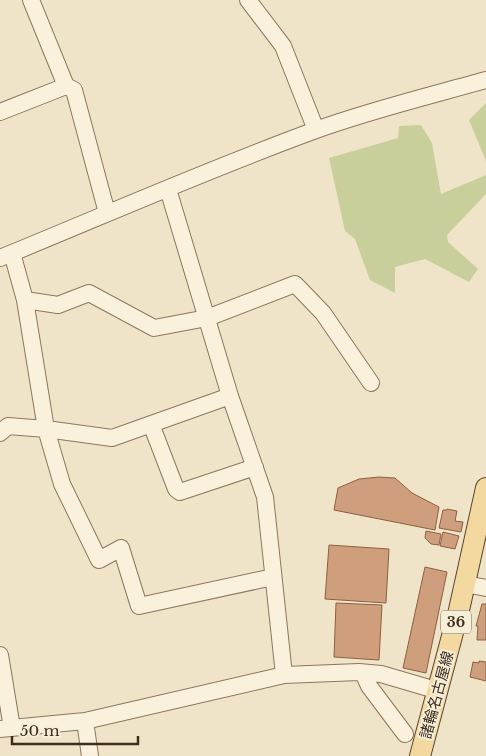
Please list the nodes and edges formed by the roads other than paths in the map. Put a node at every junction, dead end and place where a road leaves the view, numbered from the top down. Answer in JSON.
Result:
{"nodes":[{"id":1,"x":31,"y":0,"type":"edge"},
{"id":2,"x":248,"y":0,"type":"edge"},
{"id":3,"x":486,"y":80,"type":"edge"},
{"id":4,"x":66,"y":86,"type":"junction"},
{"id":5,"x":0,"y":112,"type":"edge"},
{"id":6,"x":316,"y":130,"type":"junction"},
{"id":7,"x":168,"y":189,"type":"junction"},
{"id":8,"x":107,"y":213,"type":"junction"},
{"id":9,"x":6,"y":256,"type":"edge"},
{"id":10,"x":25,"y":300,"type":"junction"},
{"id":11,"x":207,"y":318,"type":"junction"},
{"id":12,"x":372,"y":383,"type":"dead end"},
{"id":13,"x":230,"y":396,"type":"junction"},
{"id":14,"x":150,"y":424,"type":"junction"},
{"id":15,"x":46,"y":429,"type":"junction"},
{"id":16,"x":0,"y":433,"type":"edge"},
{"id":17,"x":255,"y":467,"type":"junction"},
{"id":18,"x":486,"y":488,"type":"edge"},
{"id":19,"x":273,"y":577,"type":"junction"},
{"id":20,"x":465,"y":584,"type":"junction"},
{"id":21,"x":486,"y":588,"type":"edge"},
{"id":22,"x":0,"y":655,"type":"edge"},
{"id":23,"x":363,"y":673,"type":"junction"},
{"id":24,"x":284,"y":674,"type":"junction"},
{"id":25,"x":438,"y":691,"type":"junction"},
{"id":26,"x":85,"y":721,"type":"junction"},
{"id":27,"x":6,"y":728,"type":"edge"},
{"id":28,"x":406,"y":734,"type":"dead end"},
{"id":29,"x":90,"y":756,"type":"edge"},
{"id":30,"x":420,"y":756,"type":"edge"}],
"edges":[{"from":1,"to":4,"type":"street"},
{"from":2,"to":6,"type":"street"},
{"from":3,"to":6,"type":"street"},
{"from":4,"to":5,"type":"street"},
{"from":4,"to":8,"type":"street"},
{"from":6,"to":7,"type":"street"},
{"from":7,"to":8,"type":"street"},
{"from":7,"to":11,"type":"street"},
{"from":8,"to":9,"type":"street"},
{"from":9,"to":10,"type":"street"},
{"from":10,"to":11,"type":"street"},
{"from":10,"to":15,"type":"street"},
{"from":11,"to":12,"type":"street"},
{"from":11,"to":13,"type":"street"},
{"from":13,"to":14,"type":"street"},
{"from":13,"to":17,"type":"street"},
{"from":14,"to":15,"type":"street"},
{"from":14,"to":17,"type":"street"},
{"from":15,"to":16,"type":"street"},
{"from":15,"to":19,"type":"street"},
{"from":17,"to":19,"type":"street"},
{"from":18,"to":20,"type":"main road","name":"諸輪名古屋線","number":"36"},
{"from":19,"to":24,"type":"street"},
{"from":20,"to":21,"type":"street"},
{"from":20,"to":25,"type":"main road","name":"諸輪名古屋線","number":"36"},
{"from":22,"to":27,"type":"street"},
{"from":23,"to":24,"type":"street"},
{"from":23,"to":25,"type":"street"},
{"from":23,"to":28,"type":"street"},
{"from":24,"to":26,"type":"street"},
{"from":25,"to":30,"type":"main road","name":"諸輪名古屋線","number":"36"},
{"from":26,"to":27,"type":"street"},
{"from":26,"to":29,"type":"street"}]}
